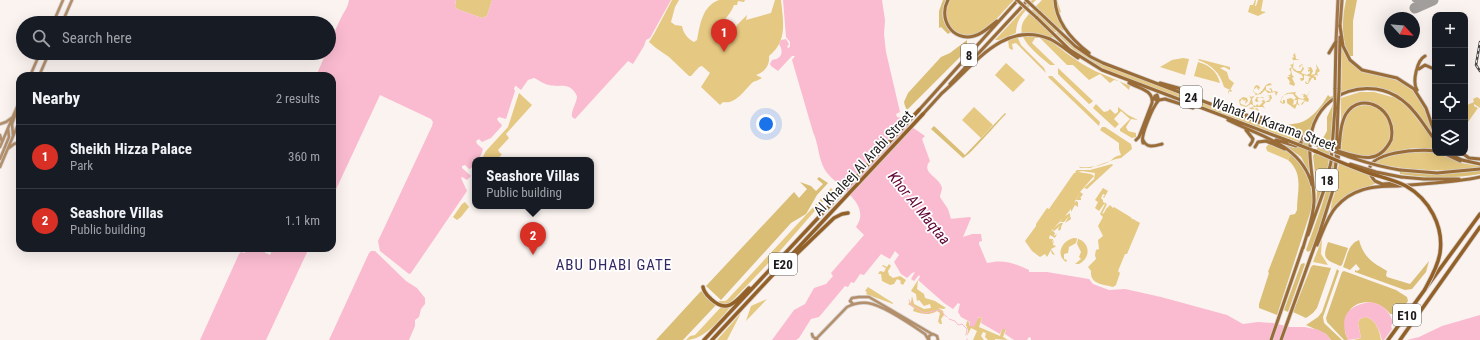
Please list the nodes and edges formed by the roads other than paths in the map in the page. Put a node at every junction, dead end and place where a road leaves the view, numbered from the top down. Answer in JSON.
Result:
{"nodes":[{"id":1,"x":63,"y":0,"type":"edge"},
{"id":2,"x":72,"y":0,"type":"edge"},
{"id":3,"x":948,"y":0,"type":"edge"},
{"id":4,"x":1018,"y":0,"type":"edge"},
{"id":5,"x":1027,"y":0,"type":"edge"},
{"id":6,"x":1055,"y":0,"type":"edge"},
{"id":7,"x":1337,"y":0,"type":"edge"},
{"id":8,"x":1342,"y":0,"type":"edge"},
{"id":9,"x":56,"y":16,"type":"edge"},
{"id":10,"x":65,"y":16,"type":"edge"},
{"id":11,"x":1002,"y":18,"type":"junction"},
{"id":12,"x":1340,"y":26,"type":"junction"},
{"id":13,"x":1336,"y":42,"type":"junction"},
{"id":14,"x":1328,"y":53,"type":"dead end"},
{"id":15,"x":1336,"y":53,"type":"junction"},
{"id":16,"x":1425,"y":56,"type":"dead end"},
{"id":17,"x":1097,"y":59,"type":"junction"},
{"id":18,"x":37,"y":60,"type":"edge"},
{"id":19,"x":46,"y":60,"type":"edge"},
{"id":20,"x":1432,"y":68,"type":"edge"},
{"id":21,"x":1102,"y":70,"type":"junction"},
{"id":22,"x":32,"y":72,"type":"edge"},
{"id":23,"x":41,"y":72,"type":"edge"},
{"id":24,"x":1416,"y":72,"type":"junction"},
{"id":25,"x":1339,"y":78,"type":"junction"},
{"id":26,"x":1122,"y":79,"type":"junction"},
{"id":27,"x":1145,"y":80,"type":"junction"},
{"id":28,"x":1337,"y":89,"type":"junction"},
{"id":29,"x":1189,"y":91,"type":"dead end"},
{"id":30,"x":941,"y":94,"type":"junction"},
{"id":31,"x":1218,"y":102,"type":"dead end"},
{"id":32,"x":1153,"y":104,"type":"junction"},
{"id":33,"x":1336,"y":108,"type":"junction"},
{"id":34,"x":16,"y":110,"type":"edge"},
{"id":35,"x":919,"y":110,"type":"joint"},
{"id":36,"x":1206,"y":111,"type":"junction"},
{"id":37,"x":923,"y":114,"type":"joint"},
{"id":38,"x":16,"y":115,"type":"edge"},
{"id":39,"x":13,"y":116,"type":"junction"},
{"id":40,"x":1221,"y":116,"type":"junction"},
{"id":41,"x":1429,"y":116,"type":"junction"},
{"id":42,"x":1260,"y":117,"type":"dead end"},
{"id":43,"x":0,"y":124,"type":"edge"},
{"id":44,"x":1432,"y":125,"type":"edge"},
{"id":45,"x":1239,"y":126,"type":"junction"},
{"id":46,"x":8,"y":129,"type":"junction"},
{"id":47,"x":16,"y":129,"type":"edge"},
{"id":48,"x":1144,"y":131,"type":"junction"},
{"id":49,"x":1285,"y":133,"type":"junction"},
{"id":50,"x":0,"y":135,"type":"edge"},
{"id":51,"x":13,"y":136,"type":"junction"},
{"id":52,"x":1432,"y":136,"type":"edge"},
{"id":53,"x":1265,"y":137,"type":"junction"},
{"id":54,"x":1136,"y":140,"type":"dead end"},
{"id":55,"x":1306,"y":141,"type":"junction"},
{"id":56,"x":2,"y":142,"type":"junction"},
{"id":57,"x":16,"y":143,"type":"edge"},
{"id":58,"x":1143,"y":143,"type":"dead end"},
{"id":59,"x":1162,"y":144,"type":"dead end"},
{"id":60,"x":1250,"y":145,"type":"dead end"},
{"id":61,"x":0,"y":147,"type":"edge"},
{"id":62,"x":1255,"y":147,"type":"dead end"},
{"id":63,"x":7,"y":149,"type":"junction"},
{"id":64,"x":1432,"y":150,"type":"edge"},
{"id":65,"x":1315,"y":151,"type":"junction"},
{"id":66,"x":1294,"y":154,"type":"junction"},
{"id":67,"x":1449,"y":156,"type":"edge"},
{"id":68,"x":1454,"y":156,"type":"edge"},
{"id":69,"x":1466,"y":156,"type":"edge"},
{"id":70,"x":0,"y":159,"type":"edge"},
{"id":71,"x":1480,"y":159,"type":"edge"},
{"id":72,"x":1472,"y":163,"type":"junction"},
{"id":73,"x":1480,"y":164,"type":"edge"},
{"id":74,"x":0,"y":167,"type":"edge"},
{"id":75,"x":1480,"y":169,"type":"edge"},
{"id":76,"x":1335,"y":171,"type":"junction"},
{"id":77,"x":1480,"y":177,"type":"edge"},
{"id":78,"x":1420,"y":184,"type":"junction"},
{"id":79,"x":1314,"y":194,"type":"junction"},
{"id":80,"x":848,"y":213,"type":"dead end"},
{"id":81,"x":1480,"y":214,"type":"edge"},
{"id":82,"x":1480,"y":227,"type":"edge"},
{"id":83,"x":1303,"y":248,"type":"junction"},
{"id":84,"x":1308,"y":265,"type":"junction"},
{"id":85,"x":775,"y":273,"type":"junction"},
{"id":86,"x":761,"y":279,"type":"junction"},
{"id":87,"x":702,"y":287,"type":"dead end"},
{"id":88,"x":1425,"y":289,"type":"junction"},
{"id":89,"x":853,"y":304,"type":"junction"},
{"id":90,"x":812,"y":334,"type":"dead end"},
{"id":91,"x":932,"y":334,"type":"junction"},
{"id":92,"x":816,"y":339,"type":"edge"},
{"id":93,"x":929,"y":339,"type":"edge"},
{"id":94,"x":704,"y":340,"type":"edge"},
{"id":95,"x":712,"y":340,"type":"edge"},
{"id":96,"x":939,"y":340,"type":"edge"},
{"id":97,"x":1271,"y":340,"type":"edge"},
{"id":98,"x":1281,"y":340,"type":"edge"},
{"id":99,"x":1388,"y":340,"type":"edge"},
{"id":100,"x":1400,"y":340,"type":"edge"}],
"edges":[{"from":1,"to":9,"type":"main road"},
{"from":2,"to":10,"type":"main road"},
{"from":3,"to":11,"type":"highway"},
{"from":4,"to":11,"type":"highway","name":"Al Khaleej Al Arabi Street","number":"8"},
{"from":4,"to":21,"type":"highway","name":"Wahat Al Karama Street","number":"24","bridge":true},
{"from":5,"to":17,"type":"highway","name":"Wahat Al Karama Street","number":"24","bridge":true},
{"from":5,"to":30,"type":"highway","name":"Al Khaleej Al Arabi Street","number":"8"},
{"from":6,"to":17,"type":"highway"},
{"from":7,"to":13,"type":"main road","number":"18"},
{"from":8,"to":12,"type":"main road","number":"18"},
{"from":11,"to":35,"type":"highway","name":"Al Khaleej Al Arabi Street","number":"8"},
{"from":12,"to":25,"type":"highway","number":"18"},
{"from":12,"to":41,"type":"highway"},
{"from":13,"to":14,"type":"highway"},
{"from":13,"to":15,"type":"highway","number":"18"},
{"from":15,"to":25,"type":"highway"},
{"from":15,"to":28,"type":"highway","number":"18"},
{"from":16,"to":24,"type":"highway"},
{"from":17,"to":27,"type":"highway","name":"Wahat Al Karama Street","number":"24"},
{"from":18,"to":22,"type":"main road"},
{"from":19,"to":23,"type":"main road"},
{"from":20,"to":24,"type":"highway"},
{"from":21,"to":26,"type":"highway","name":"Wahat Al Karama Street","number":"24"},
{"from":21,"to":30,"type":"highway"},
{"from":24,"to":41,"type":"highway"},
{"from":25,"to":28,"type":"highway","number":"18"},
{"from":26,"to":32,"type":"highway"},
{"from":26,"to":36,"type":"highway","name":"Wahat Al Karama Street","number":"24"},
{"from":27,"to":29,"type":"highway"},
{"from":27,"to":49,"type":"highway","name":"Wahat Al Karama Street","number":"24"},
{"from":28,"to":33,"type":"highway","number":"18","bridge":true},
{"from":30,"to":37,"type":"highway","name":"Al Khaleej Al Arabi Street","number":"8"},
{"from":31,"to":49,"type":"highway"},
{"from":32,"to":36,"type":"highway"},
{"from":32,"to":48,"type":"highway"},
{"from":32,"to":54,"type":"highway"},
{"from":33,"to":76,"type":"highway","number":"18"},
{"from":33,"to":83,"type":"highway","number":"18"},
{"from":34,"to":39,"type":"main road"},
{"from":35,"to":86,"type":"highway","name":"Al Khaleej Al Arabi Street","number":"E20"},
{"from":36,"to":40,"type":"highway","name":"Wahat Al Karama Street","number":"24"},
{"from":37,"to":85,"type":"highway","name":"Al Khaleej Al Arabi Street","number":"E20"},
{"from":38,"to":51,"type":"main road"},
{"from":39,"to":43,"type":"main road"},
{"from":39,"to":46,"type":"main road"},
{"from":40,"to":45,"type":"highway"},
{"from":40,"to":65,"type":"highway","name":"Wahat Al Karama Street","number":"24","bridge":true},
{"from":41,"to":44,"type":"highway"},
{"from":42,"to":53,"type":"highway"},
{"from":45,"to":53,"type":"highway"},
{"from":45,"to":60,"type":"highway"},
{"from":46,"to":56,"type":"main road"},
{"from":46,"to":70,"type":"main road"},
{"from":47,"to":51,"type":"main road"},
{"from":48,"to":58,"type":"highway"},
{"from":48,"to":59,"type":"highway"},
{"from":49,"to":55,"type":"highway","name":"Wahat Al Karama Street","number":"24","bridge":true},
{"from":50,"to":56,"type":"main road"},
{"from":51,"to":63,"type":"main road"},
{"from":52,"to":79,"type":"highway"},
{"from":53,"to":66,"type":"highway"},
{"from":55,"to":75,"type":"highway","name":"Wahat Al Karama Street","number":"24","bridge":true},
{"from":55,"to":76,"type":"highway","bridge":true},
{"from":56,"to":61,"type":"main road"},
{"from":57,"to":63,"type":"main road"},
{"from":62,"to":66,"type":"highway"},
{"from":63,"to":74,"type":"main road"},
{"from":64,"to":78,"type":"highway"},
{"from":65,"to":77,"type":"highway","name":"Wahat Al Karama Street","number":"24","bridge":true},
{"from":65,"to":88,"type":"highway","bridge":true},
{"from":66,"to":79,"type":"highway"},
{"from":67,"to":72,"type":"highway"},
{"from":68,"to":72,"type":"highway"},
{"from":69,"to":71,"type":"highway"},
{"from":72,"to":73,"type":"highway"},
{"from":76,"to":84,"type":"highway","number":"18"},
{"from":77,"to":78,"type":"highway"},
{"from":78,"to":84,"type":"highway"},
{"from":79,"to":83,"type":"highway"},
{"from":80,"to":85,"type":"highway"},
{"from":81,"to":88,"type":"highway","bridge":true},
{"from":82,"to":100,"type":"highway","number":"E10"},
{"from":83,"to":97,"type":"highway","number":"18"},
{"from":84,"to":98,"type":"highway","number":"18"},
{"from":85,"to":95,"type":"highway","name":"Al Khaleej Al Arabi Street","number":"E20"},
{"from":86,"to":87,"type":"highway"},
{"from":86,"to":94,"type":"highway","name":"Al Khaleej Al Arabi Street","number":"E20"},
{"from":88,"to":99,"type":"highway","number":"E10"},
{"from":89,"to":91,"type":"main road"},
{"from":89,"to":92,"type":"main road"},
{"from":89,"to":93,"type":"main road"},
{"from":90,"to":92,"type":"main road"},
{"from":91,"to":93,"type":"main road"},
{"from":91,"to":96,"type":"main road"}]}
